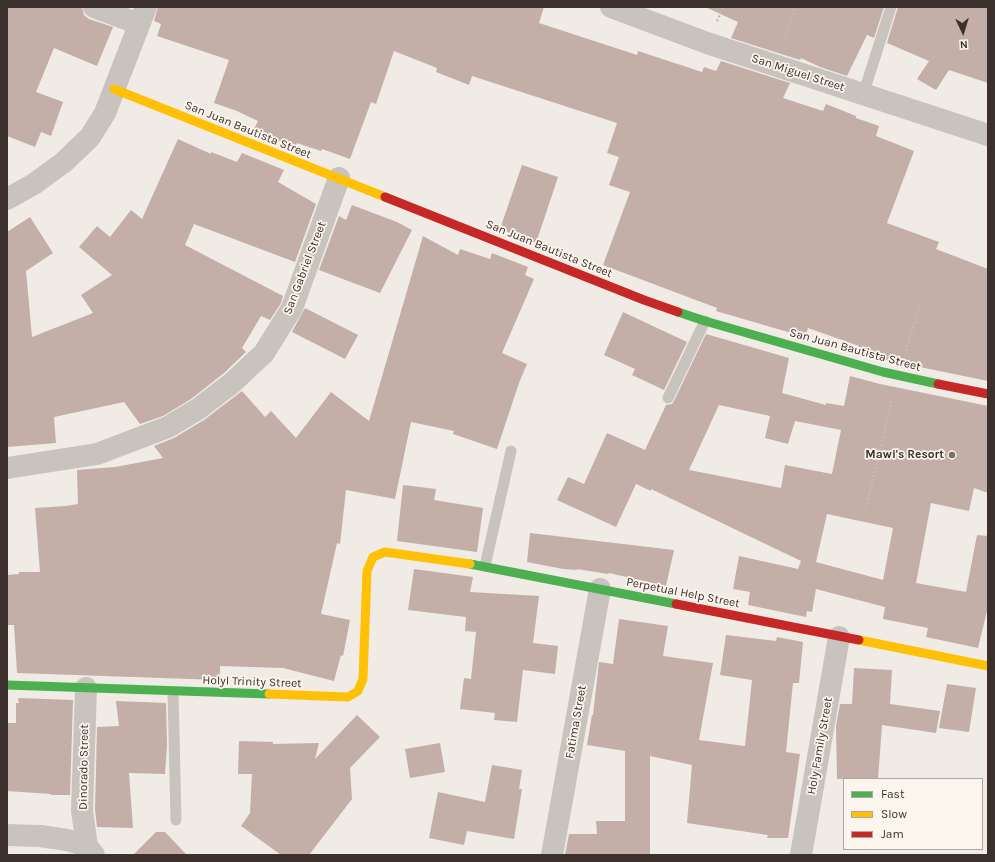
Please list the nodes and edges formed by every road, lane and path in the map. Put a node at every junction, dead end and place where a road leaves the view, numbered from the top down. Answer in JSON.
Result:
{"nodes":[{"id":1,"x":94,"y":7,"type":"edge"},
{"id":2,"x":611,"y":7,"type":"edge"},
{"id":3,"x":796,"y":7,"type":"edge"},
{"id":4,"x":891,"y":7,"type":"edge"},
{"id":5,"x":143,"y":16,"type":"edge"},
{"id":6,"x":773,"y":65,"type":"junction"},
{"id":7,"x":114,"y":89,"type":"junction"},
{"id":8,"x":863,"y":94,"type":"junction"},
{"id":9,"x":988,"y":135,"type":"edge"},
{"id":10,"x":339,"y":178,"type":"junction"},
{"id":11,"x":7,"y":199,"type":"edge"},
{"id":12,"x":920,"y":305,"type":"dead end"},
{"id":13,"x":705,"y":321,"type":"junction"},
{"id":14,"x":898,"y":375,"type":"junction"},
{"id":15,"x":988,"y":394,"type":"edge"},
{"id":16,"x":668,"y":398,"type":"dead end"},
{"id":17,"x":511,"y":451,"type":"dead end"},
{"id":18,"x":7,"y":468,"type":"edge"},
{"id":19,"x":866,"y":508,"type":"dead end"},
{"id":20,"x":373,"y":557,"type":"joint"},
{"id":21,"x":485,"y":566,"type":"junction"},
{"id":22,"x":600,"y":589,"type":"junction"},
{"id":23,"x":838,"y":637,"type":"junction"},
{"id":24,"x":988,"y":666,"type":"edge"},
{"id":25,"x":7,"y":685,"type":"edge"},
{"id":26,"x":86,"y":688,"type":"junction"},
{"id":27,"x":173,"y":692,"type":"junction"},
{"id":28,"x":176,"y":820,"type":"dead end"},
{"id":29,"x":7,"y":835,"type":"edge"},
{"id":30,"x":90,"y":851,"type":"edge"},
{"id":31,"x":552,"y":855,"type":"edge"},
{"id":32,"x":801,"y":855,"type":"edge"}],
"edges":[{"from":1,"to":5,"type":"street"},
{"from":2,"to":6,"type":"street","name":"San Miguel Street"},
{"from":3,"to":6,"type":"path"},
{"from":4,"to":8,"type":"lane"},
{"from":5,"to":7,"type":"street"},
{"from":6,"to":8,"type":"street","name":"San Miguel Street"},
{"from":7,"to":10,"type":"street","name":"San Juan Bautista Street"},
{"from":7,"to":11,"type":"street"},
{"from":8,"to":9,"type":"street","name":"San Miguel Street"},
{"from":10,"to":13,"type":"street","name":"San Juan Bautista Street"},
{"from":10,"to":18,"type":"street","name":"San Gabriel Street"},
{"from":12,"to":14,"type":"path"},
{"from":13,"to":14,"type":"street","name":"San Juan Bautista Street"},
{"from":13,"to":16,"type":"lane"},
{"from":14,"to":15,"type":"street","name":"San Juan Bautista Street"},
{"from":14,"to":19,"type":"path"},
{"from":17,"to":21,"type":"lane"},
{"from":20,"to":21,"type":"street","name":"Perpetual Help Street"},
{"from":20,"to":27,"type":"street","name":"Holyl Trinity Street"},
{"from":21,"to":22,"type":"street","name":"Perpetual Help Street"},
{"from":22,"to":23,"type":"street","name":"Perpetual Help Street"},
{"from":22,"to":31,"type":"street","name":"Fatima Street"},
{"from":23,"to":24,"type":"street","name":"Perpetual Help Street"},
{"from":23,"to":32,"type":"street","name":"Holy Family Street"},
{"from":25,"to":26,"type":"street","name":"Holyl Trinity Street"},
{"from":26,"to":27,"type":"street","name":"Holyl Trinity Street"},
{"from":26,"to":30,"type":"street","name":"Dinorado Street"},
{"from":27,"to":28,"type":"lane"},
{"from":29,"to":30,"type":"street","name":"Dinorado Street"}]}
